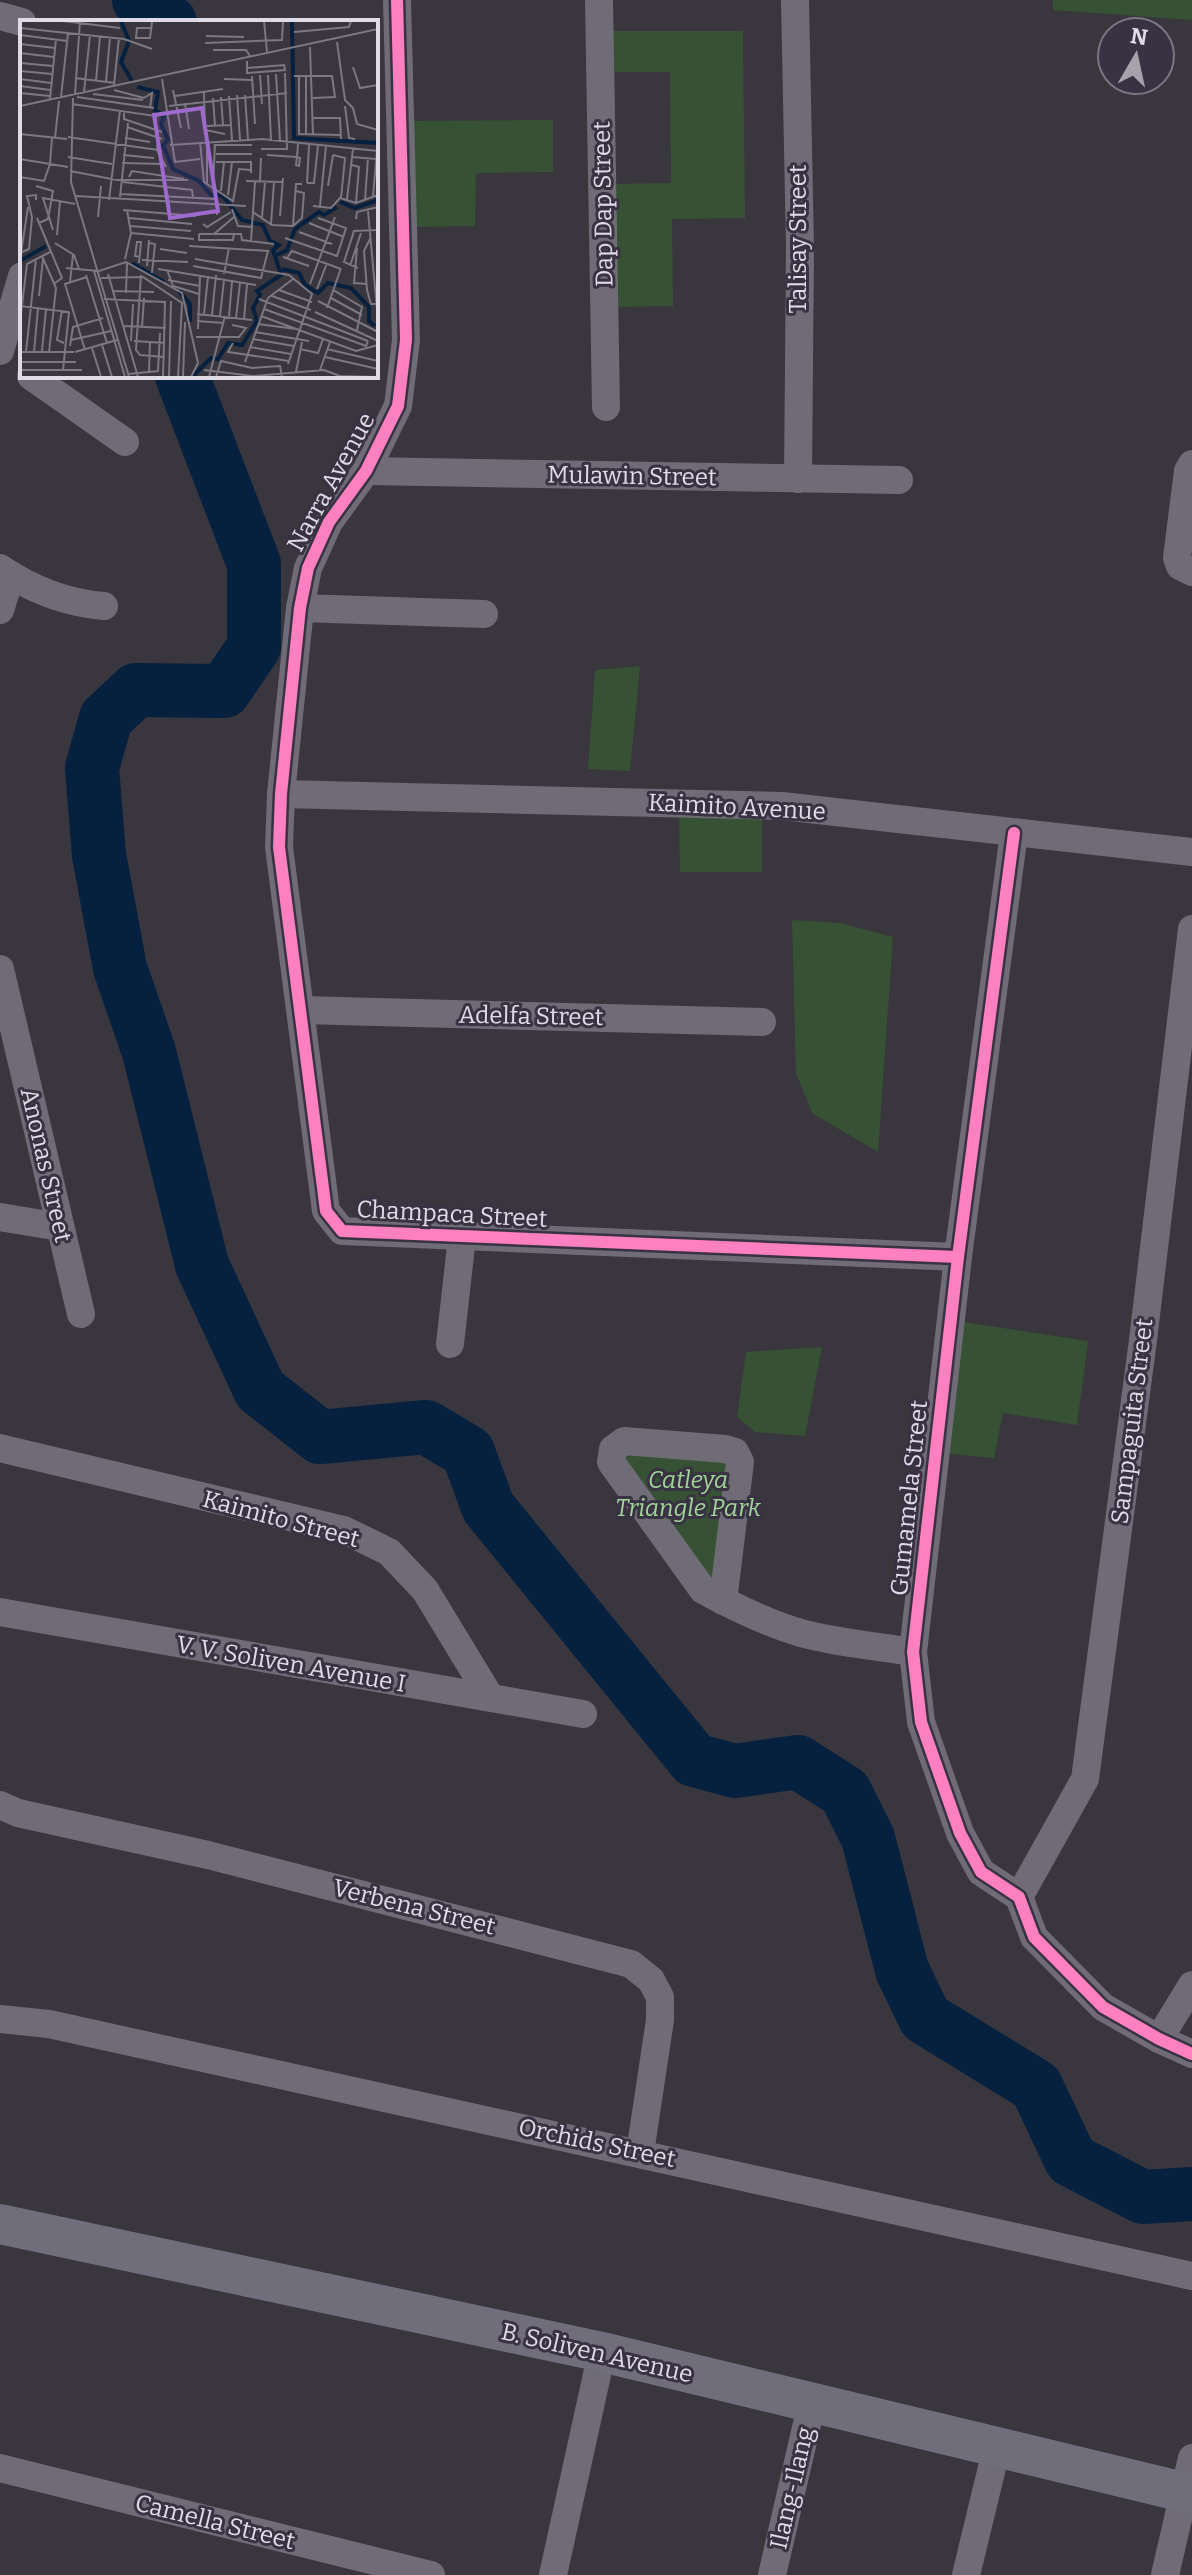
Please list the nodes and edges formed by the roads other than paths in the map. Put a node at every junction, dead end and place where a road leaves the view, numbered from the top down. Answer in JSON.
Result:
{"nodes":[{"id":1,"x":397,"y":0,"type":"edge"},
{"id":2,"x":599,"y":0,"type":"edge"},
{"id":3,"x":795,"y":0,"type":"edge"},
{"id":4,"x":0,"y":16,"type":"edge"},
{"id":5,"x":20,"y":21,"type":"edge"},
{"id":6,"x":20,"y":283,"type":"edge"},
{"id":7,"x":0,"y":352,"type":"edge"},
{"id":8,"x":20,"y":367,"type":"edge"},
{"id":9,"x":34,"y":378,"type":"edge"},
{"id":10,"x":606,"y":407,"type":"dead end"},
{"id":11,"x":125,"y":442,"type":"dead end"},
{"id":12,"x":1192,"y":464,"type":"edge"},
{"id":13,"x":366,"y":471,"type":"junction"},
{"id":14,"x":798,"y":479,"type":"junction"},
{"id":15,"x":899,"y":480,"type":"dead end"},
{"id":16,"x":5,"y":571,"type":"edge"},
{"id":17,"x":1191,"y":572,"type":"edge"},
{"id":18,"x":104,"y":606,"type":"dead end"},
{"id":19,"x":300,"y":608,"type":"junction"},
{"id":20,"x":0,"y":610,"type":"edge"},
{"id":21,"x":484,"y":614,"type":"dead end"},
{"id":22,"x":281,"y":794,"type":"junction"},
{"id":23,"x":1014,"y":833,"type":"junction"},
{"id":24,"x":1192,"y":852,"type":"edge"},
{"id":25,"x":1192,"y":929,"type":"edge"},
{"id":26,"x":0,"y":969,"type":"edge"},
{"id":27,"x":301,"y":1010,"type":"junction"},
{"id":28,"x":762,"y":1022,"type":"dead end"},
{"id":29,"x":0,"y":1217,"type":"edge"},
{"id":30,"x":60,"y":1227,"type":"junction"},
{"id":31,"x":462,"y":1237,"type":"junction"},
{"id":32,"x":958,"y":1257,"type":"junction"},
{"id":33,"x":81,"y":1314,"type":"dead end"},
{"id":34,"x":450,"y":1344,"type":"dead end"},
{"id":35,"x":0,"y":1448,"type":"edge"},
{"id":36,"x":723,"y":1601,"type":"junction"},
{"id":37,"x":0,"y":1612,"type":"edge"},
{"id":38,"x":913,"y":1652,"type":"junction"},
{"id":39,"x":490,"y":1697,"type":"junction"},
{"id":40,"x":583,"y":1714,"type":"dead end"},
{"id":41,"x":0,"y":1805,"type":"edge"},
{"id":42,"x":1019,"y":1897,"type":"junction"},
{"id":43,"x":1192,"y":1985,"type":"edge"},
{"id":44,"x":0,"y":2019,"type":"edge"},
{"id":45,"x":1159,"y":2039,"type":"junction"},
{"id":46,"x":1192,"y":2054,"type":"edge"},
{"id":47,"x":640,"y":2153,"type":"junction"},
{"id":48,"x":0,"y":2224,"type":"edge"},
{"id":49,"x":1192,"y":2276,"type":"edge"},
{"id":50,"x":602,"y":2352,"type":"junction"},
{"id":51,"x":812,"y":2402,"type":"junction"},
{"id":52,"x":997,"y":2447,"type":"junction"},
{"id":53,"x":0,"y":2468,"type":"edge"},
{"id":54,"x":1189,"y":2482,"type":"edge"},
{"id":55,"x":431,"y":2575,"type":"edge"},
{"id":56,"x":553,"y":2575,"type":"edge"},
{"id":57,"x":772,"y":2575,"type":"edge"},
{"id":58,"x":966,"y":2575,"type":"edge"},
{"id":59,"x":1165,"y":2575,"type":"edge"}],
"edges":[{"from":1,"to":13,"type":"street","name":"Narra Avenue"},
{"from":2,"to":10,"type":"street","name":"Dap Dap Street"},
{"from":3,"to":14,"type":"street","name":"Talisay Street"},
{"from":4,"to":5,"type":"street"},
{"from":6,"to":7,"type":"street"},
{"from":7,"to":8,"type":"street"},
{"from":9,"to":11,"type":"street"},
{"from":12,"to":17,"type":"street"},
{"from":13,"to":14,"type":"street","name":"Mulawin Street"},
{"from":13,"to":19,"type":"street","name":"Narra Avenue"},
{"from":14,"to":15,"type":"street","name":"Mulawin Street"},
{"from":16,"to":18,"type":"street"},
{"from":16,"to":20,"type":"street"},
{"from":19,"to":21,"type":"street"},
{"from":19,"to":22,"type":"street","name":"Narra Avenue"},
{"from":22,"to":23,"type":"street","name":"Kaimito Avenue"},
{"from":22,"to":27,"type":"street","name":"Champaca Street"},
{"from":23,"to":24,"type":"street","name":"Kaimito Avenue"},
{"from":23,"to":32,"type":"street","name":"Gumamela Street"},
{"from":25,"to":42,"type":"street","name":"Sampaguita Street"},
{"from":26,"to":30,"type":"street","name":"Anonas Street"},
{"from":27,"to":28,"type":"street","name":"Adelfa Street"},
{"from":27,"to":31,"type":"street","name":"Champaca Street"},
{"from":29,"to":30,"type":"street"},
{"from":30,"to":33,"type":"street","name":"Anonas Street"},
{"from":31,"to":32,"type":"street","name":"Champaca Street"},
{"from":31,"to":34,"type":"street"},
{"from":32,"to":38,"type":"street","name":"Gumamela Street"},
{"from":35,"to":39,"type":"street","name":"Kaimito Street"},
{"from":36,"to":36,"type":"street"},
{"from":36,"to":38,"type":"street"},
{"from":37,"to":39,"type":"street","name":"V. V. Soliven Avenue I"},
{"from":38,"to":42,"type":"street","name":"Gumamela Street"},
{"from":39,"to":40,"type":"street","name":"V. V. Soliven Avenue I"},
{"from":41,"to":47,"type":"street","name":"Verbena Street"},
{"from":42,"to":45,"type":"street"},
{"from":43,"to":45,"type":"street"},
{"from":44,"to":47,"type":"street","name":"Orchids Street"},
{"from":45,"to":46,"type":"street"},
{"from":47,"to":49,"type":"street","name":"Orchids Street"},
{"from":48,"to":50,"type":"street","name":"B. Soliven Avenue"},
{"from":50,"to":51,"type":"street","name":"B. Soliven Avenue"},
{"from":50,"to":56,"type":"street"},
{"from":51,"to":52,"type":"street","name":"B. Soliven Avenue"},
{"from":51,"to":57,"type":"street","name":"Ilang-Ilang"},
{"from":52,"to":54,"type":"street","name":"B. Soliven Avenue"},
{"from":52,"to":58,"type":"street"},
{"from":53,"to":55,"type":"street","name":"Camella Street"},
{"from":54,"to":59,"type":"street"}]}
